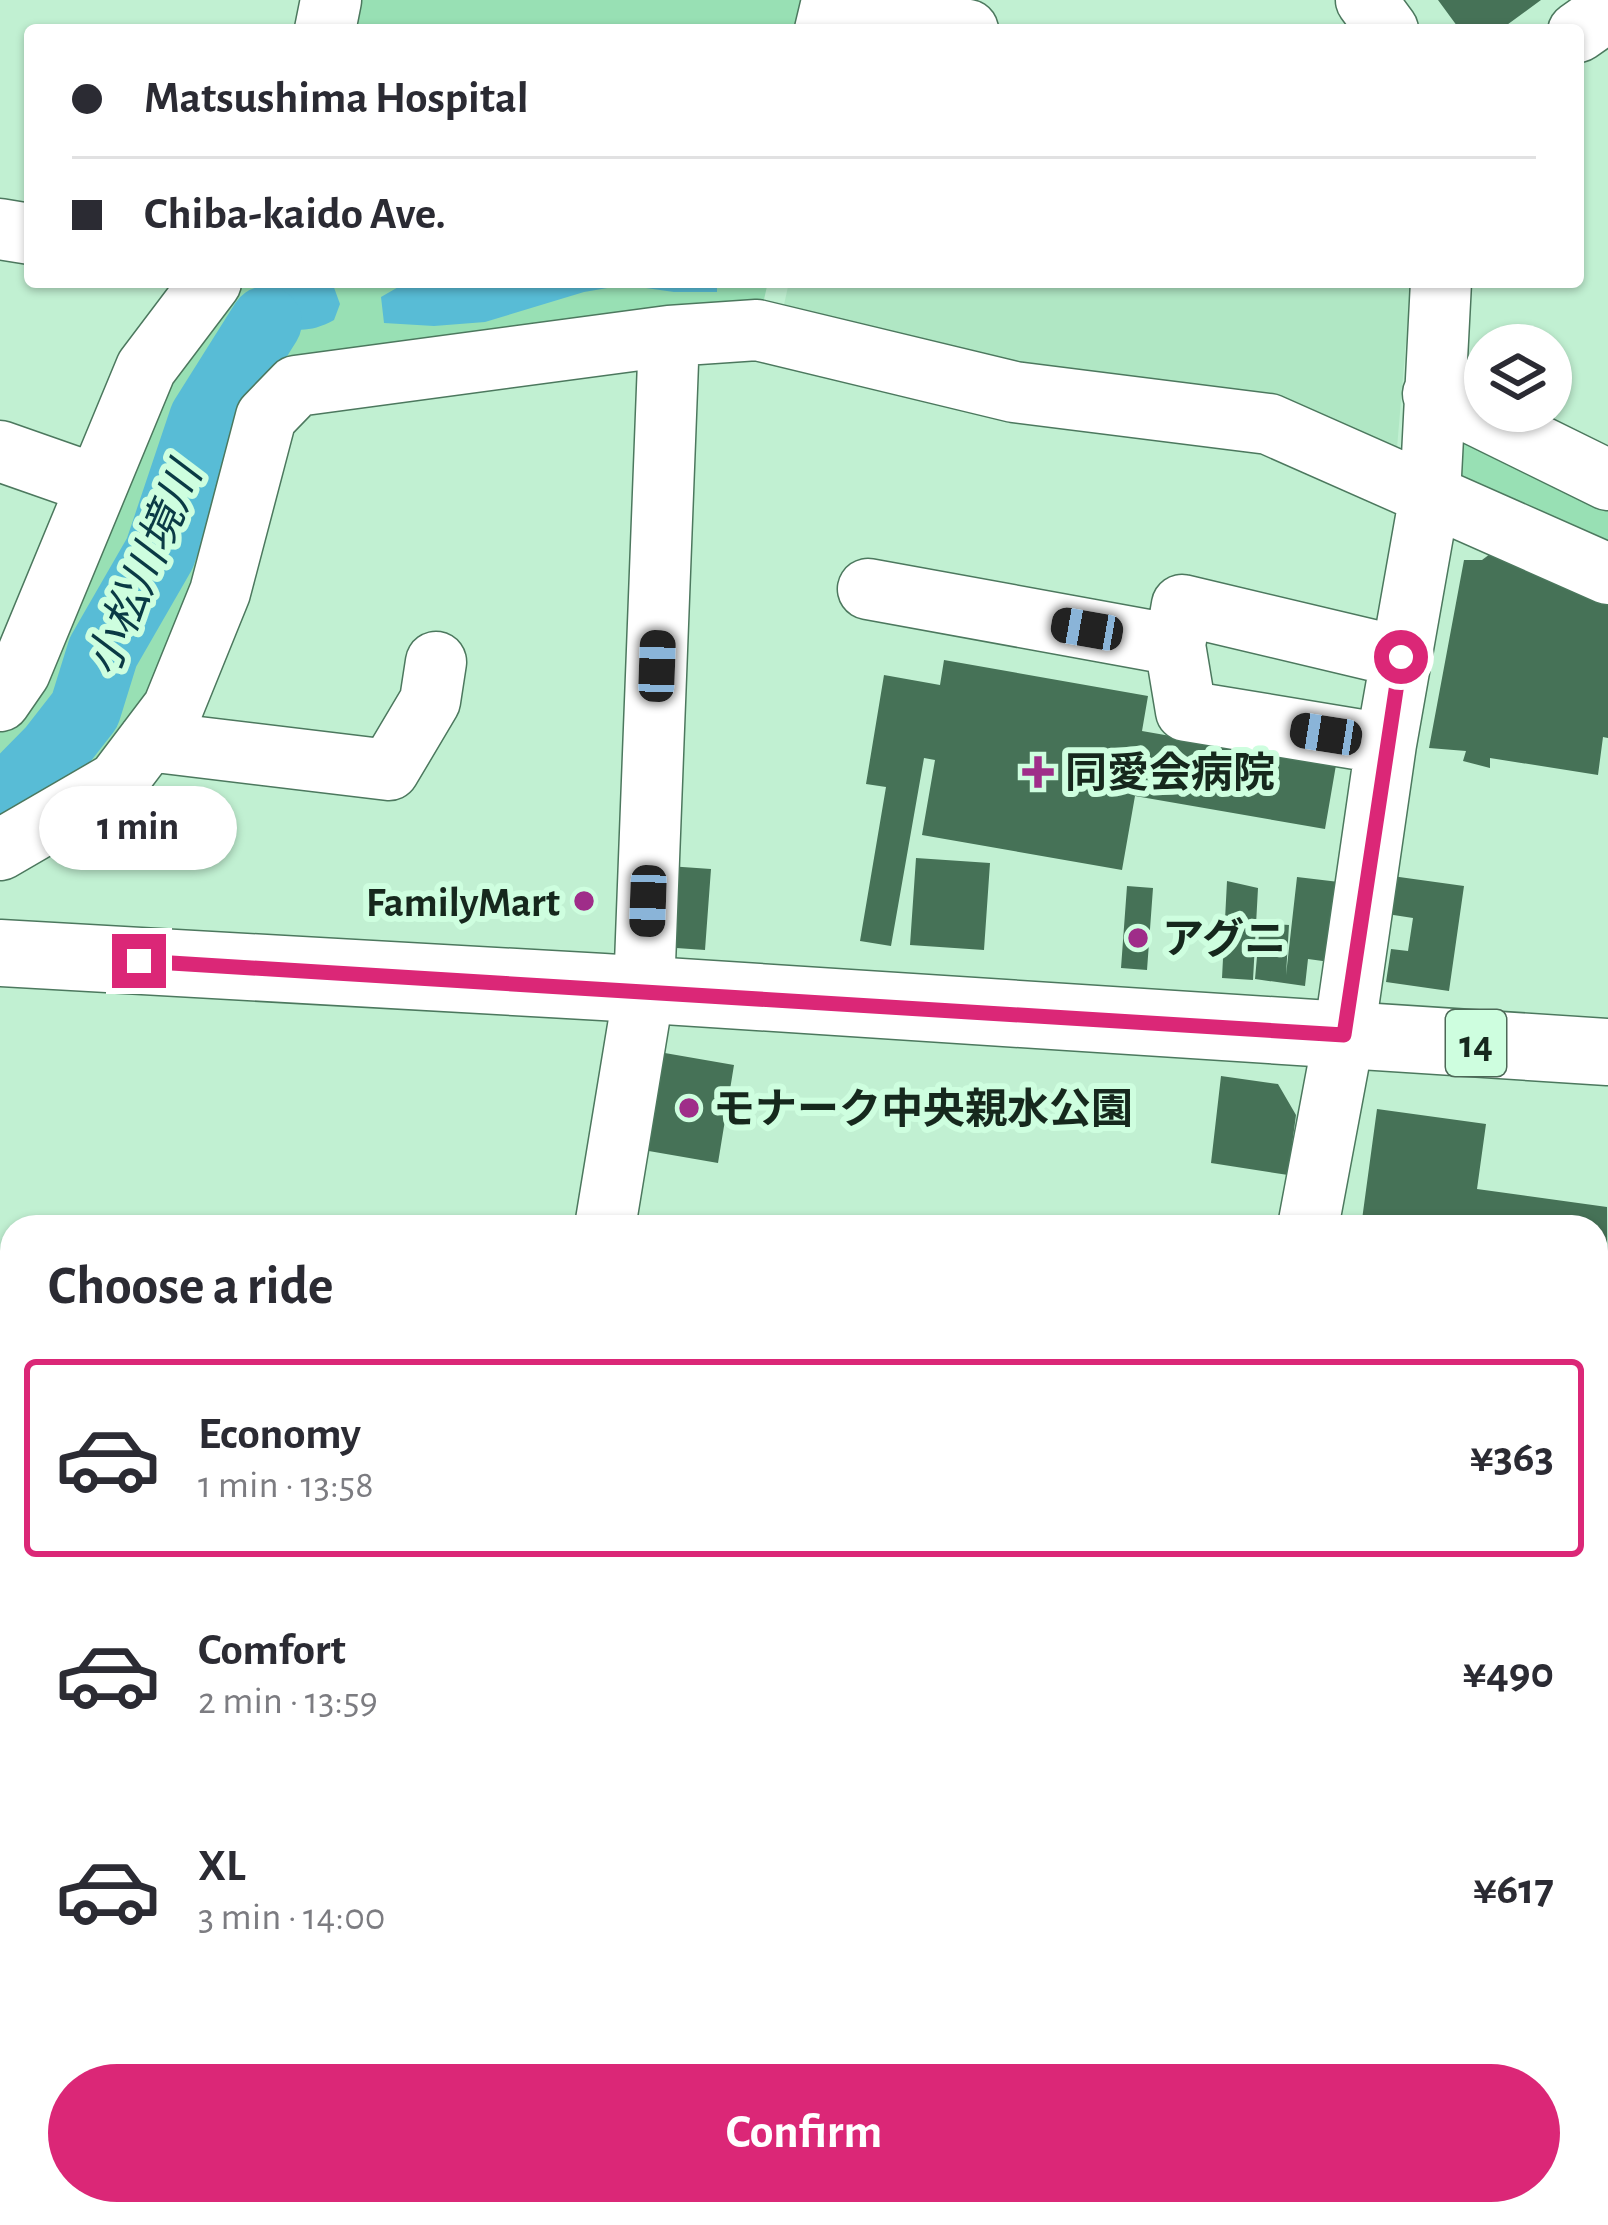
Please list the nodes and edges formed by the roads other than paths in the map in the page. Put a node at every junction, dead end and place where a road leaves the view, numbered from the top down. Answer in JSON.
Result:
{"nodes":[{"id":1,"x":824,"y":9,"type":"edge"},
{"id":2,"x":927,"y":24,"type":"edge"},
{"id":3,"x":206,"y":288,"type":"edge"},
{"id":4,"x":1441,"y":288,"type":"edge"},
{"id":5,"x":763,"y":306,"type":"edge"},
{"id":6,"x":669,"y":336,"type":"junction"},
{"id":7,"x":1433,"y":394,"type":"junction"},
{"id":8,"x":0,"y":451,"type":"edge"},
{"id":9,"x":1601,"y":466,"type":"edge"},
{"id":10,"x":97,"y":484,"type":"junction"},
{"id":11,"x":1430,"y":495,"type":"junction"},
{"id":12,"x":1608,"y":574,"type":"edge"},
{"id":13,"x":868,"y":589,"type":"dead end"},
{"id":14,"x":1175,"y":645,"type":"junction"},
{"id":15,"x":1401,"y":657,"type":"junction"},
{"id":16,"x":436,"y":662,"type":"dead end"},
{"id":17,"x":0,"y":701,"type":"edge"},
{"id":18,"x":148,"y":741,"type":"junction"},
{"id":19,"x":1386,"y":744,"type":"junction"},
{"id":20,"x":0,"y":850,"type":"edge"},
{"id":21,"x":0,"y":953,"type":"edge"},
{"id":22,"x":644,"y":989,"type":"junction"},
{"id":23,"x":1344,"y":1035,"type":"junction"},
{"id":24,"x":1608,"y":1052,"type":"edge"},
{"id":25,"x":607,"y":1215,"type":"edge"},
{"id":26,"x":1310,"y":1215,"type":"edge"}],
"edges":[{"from":1,"to":2,"type":"street"},
{"from":3,"to":10,"type":"street"},
{"from":4,"to":7,"type":"street"},
{"from":5,"to":6,"type":"street"},
{"from":5,"to":11,"type":"street"},
{"from":6,"to":18,"type":"street"},
{"from":6,"to":22,"type":"street"},
{"from":7,"to":9,"type":"street"},
{"from":7,"to":11,"type":"street"},
{"from":8,"to":10,"type":"street"},
{"from":10,"to":17,"type":"street"},
{"from":11,"to":12,"type":"street"},
{"from":11,"to":15,"type":"street"},
{"from":13,"to":14,"type":"street"},
{"from":14,"to":15,"type":"street"},
{"from":14,"to":19,"type":"street"},
{"from":15,"to":19,"type":"street"},
{"from":16,"to":18,"type":"street"},
{"from":18,"to":20,"type":"street"},
{"from":19,"to":23,"type":"street"},
{"from":21,"to":22,"type":"highway","number":"14"},
{"from":22,"to":23,"type":"highway","number":"14"},
{"from":22,"to":25,"type":"street"},
{"from":23,"to":24,"type":"highway","number":"14"},
{"from":23,"to":26,"type":"street"}]}
